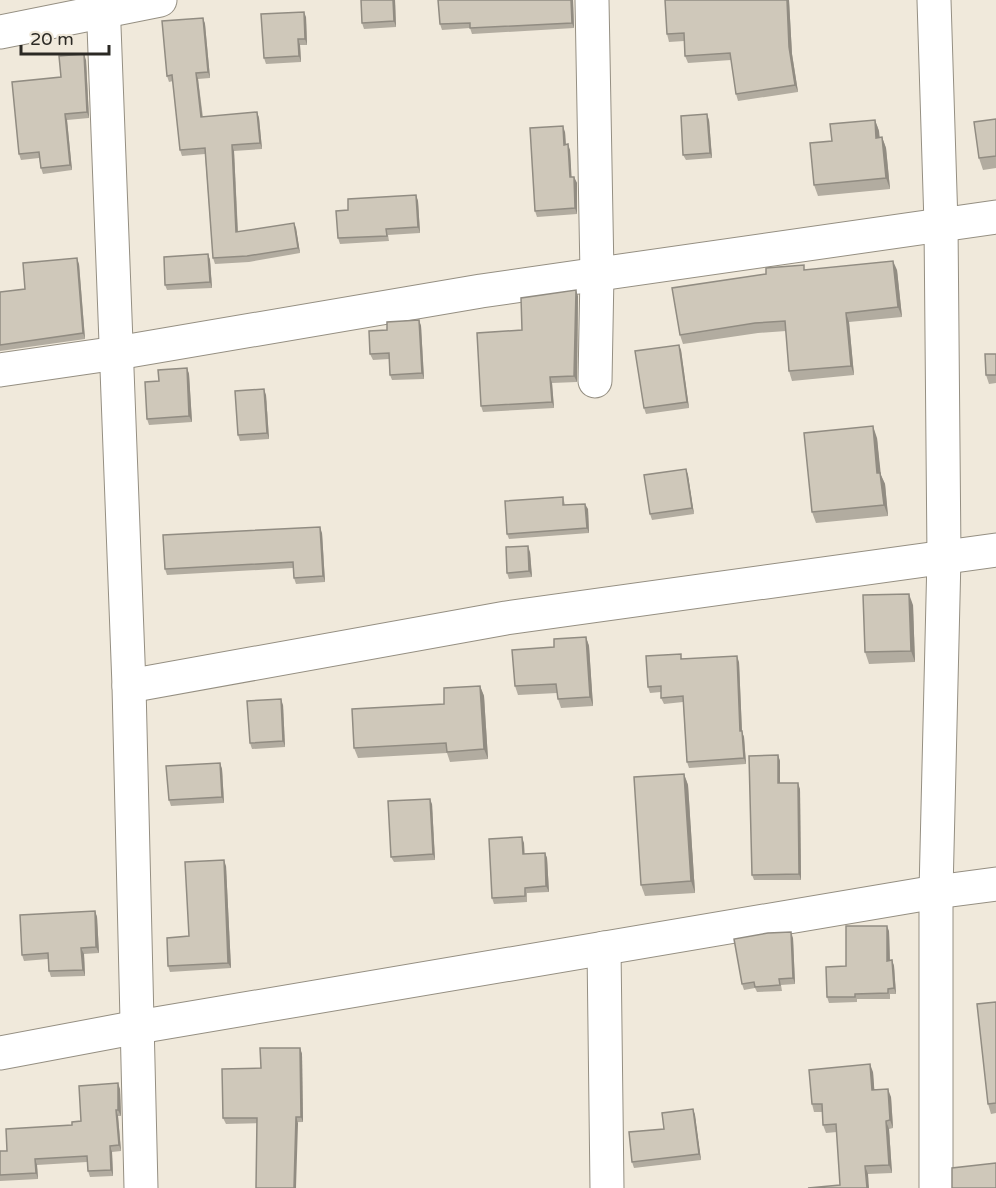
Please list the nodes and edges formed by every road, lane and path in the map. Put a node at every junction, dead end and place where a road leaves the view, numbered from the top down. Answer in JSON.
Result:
{"nodes":[{"id":1,"x":160,"y":0,"type":"edge"},
{"id":2,"x":592,"y":0,"type":"edge"},
{"id":3,"x":934,"y":0,"type":"edge"},
{"id":4,"x":104,"y":5,"type":"edge"},
{"id":5,"x":0,"y":32,"type":"edge"},
{"id":6,"x":996,"y":217,"type":"edge"},
{"id":7,"x":941,"y":224,"type":"junction"},
{"id":8,"x":597,"y":274,"type":"junction"},
{"id":9,"x":117,"y":353,"type":"junction"},
{"id":10,"x":0,"y":370,"type":"edge"},
{"id":11,"x":595,"y":381,"type":"dead end"},
{"id":12,"x":996,"y":550,"type":"edge"},
{"id":13,"x":944,"y":557,"type":"junction"},
{"id":14,"x":129,"y":686,"type":"junction"},
{"id":15,"x":996,"y":884,"type":"edge"},
{"id":16,"x":936,"y":892,"type":"junction"},
{"id":17,"x":604,"y":948,"type":"junction"},
{"id":18,"x":138,"y":1027,"type":"junction"},
{"id":19,"x":0,"y":1053,"type":"edge"},
{"id":20,"x":141,"y":1188,"type":"edge"},
{"id":21,"x":607,"y":1188,"type":"edge"},
{"id":22,"x":936,"y":1188,"type":"edge"}],
"edges":[{"from":1,"to":4,"type":"street"},
{"from":2,"to":8,"type":"street"},
{"from":3,"to":7,"type":"street"},
{"from":4,"to":5,"type":"street"},
{"from":4,"to":9,"type":"street"},
{"from":6,"to":7,"type":"street"},
{"from":7,"to":8,"type":"street"},
{"from":7,"to":13,"type":"street"},
{"from":8,"to":9,"type":"street"},
{"from":8,"to":11,"type":"street"},
{"from":9,"to":10,"type":"street"},
{"from":9,"to":14,"type":"street"},
{"from":12,"to":13,"type":"street"},
{"from":13,"to":14,"type":"street"},
{"from":13,"to":16,"type":"street"},
{"from":14,"to":18,"type":"street"},
{"from":15,"to":16,"type":"street"},
{"from":16,"to":17,"type":"street"},
{"from":16,"to":22,"type":"street"},
{"from":17,"to":18,"type":"street"},
{"from":17,"to":21,"type":"street"},
{"from":18,"to":19,"type":"street"},
{"from":18,"to":20,"type":"street"}]}
